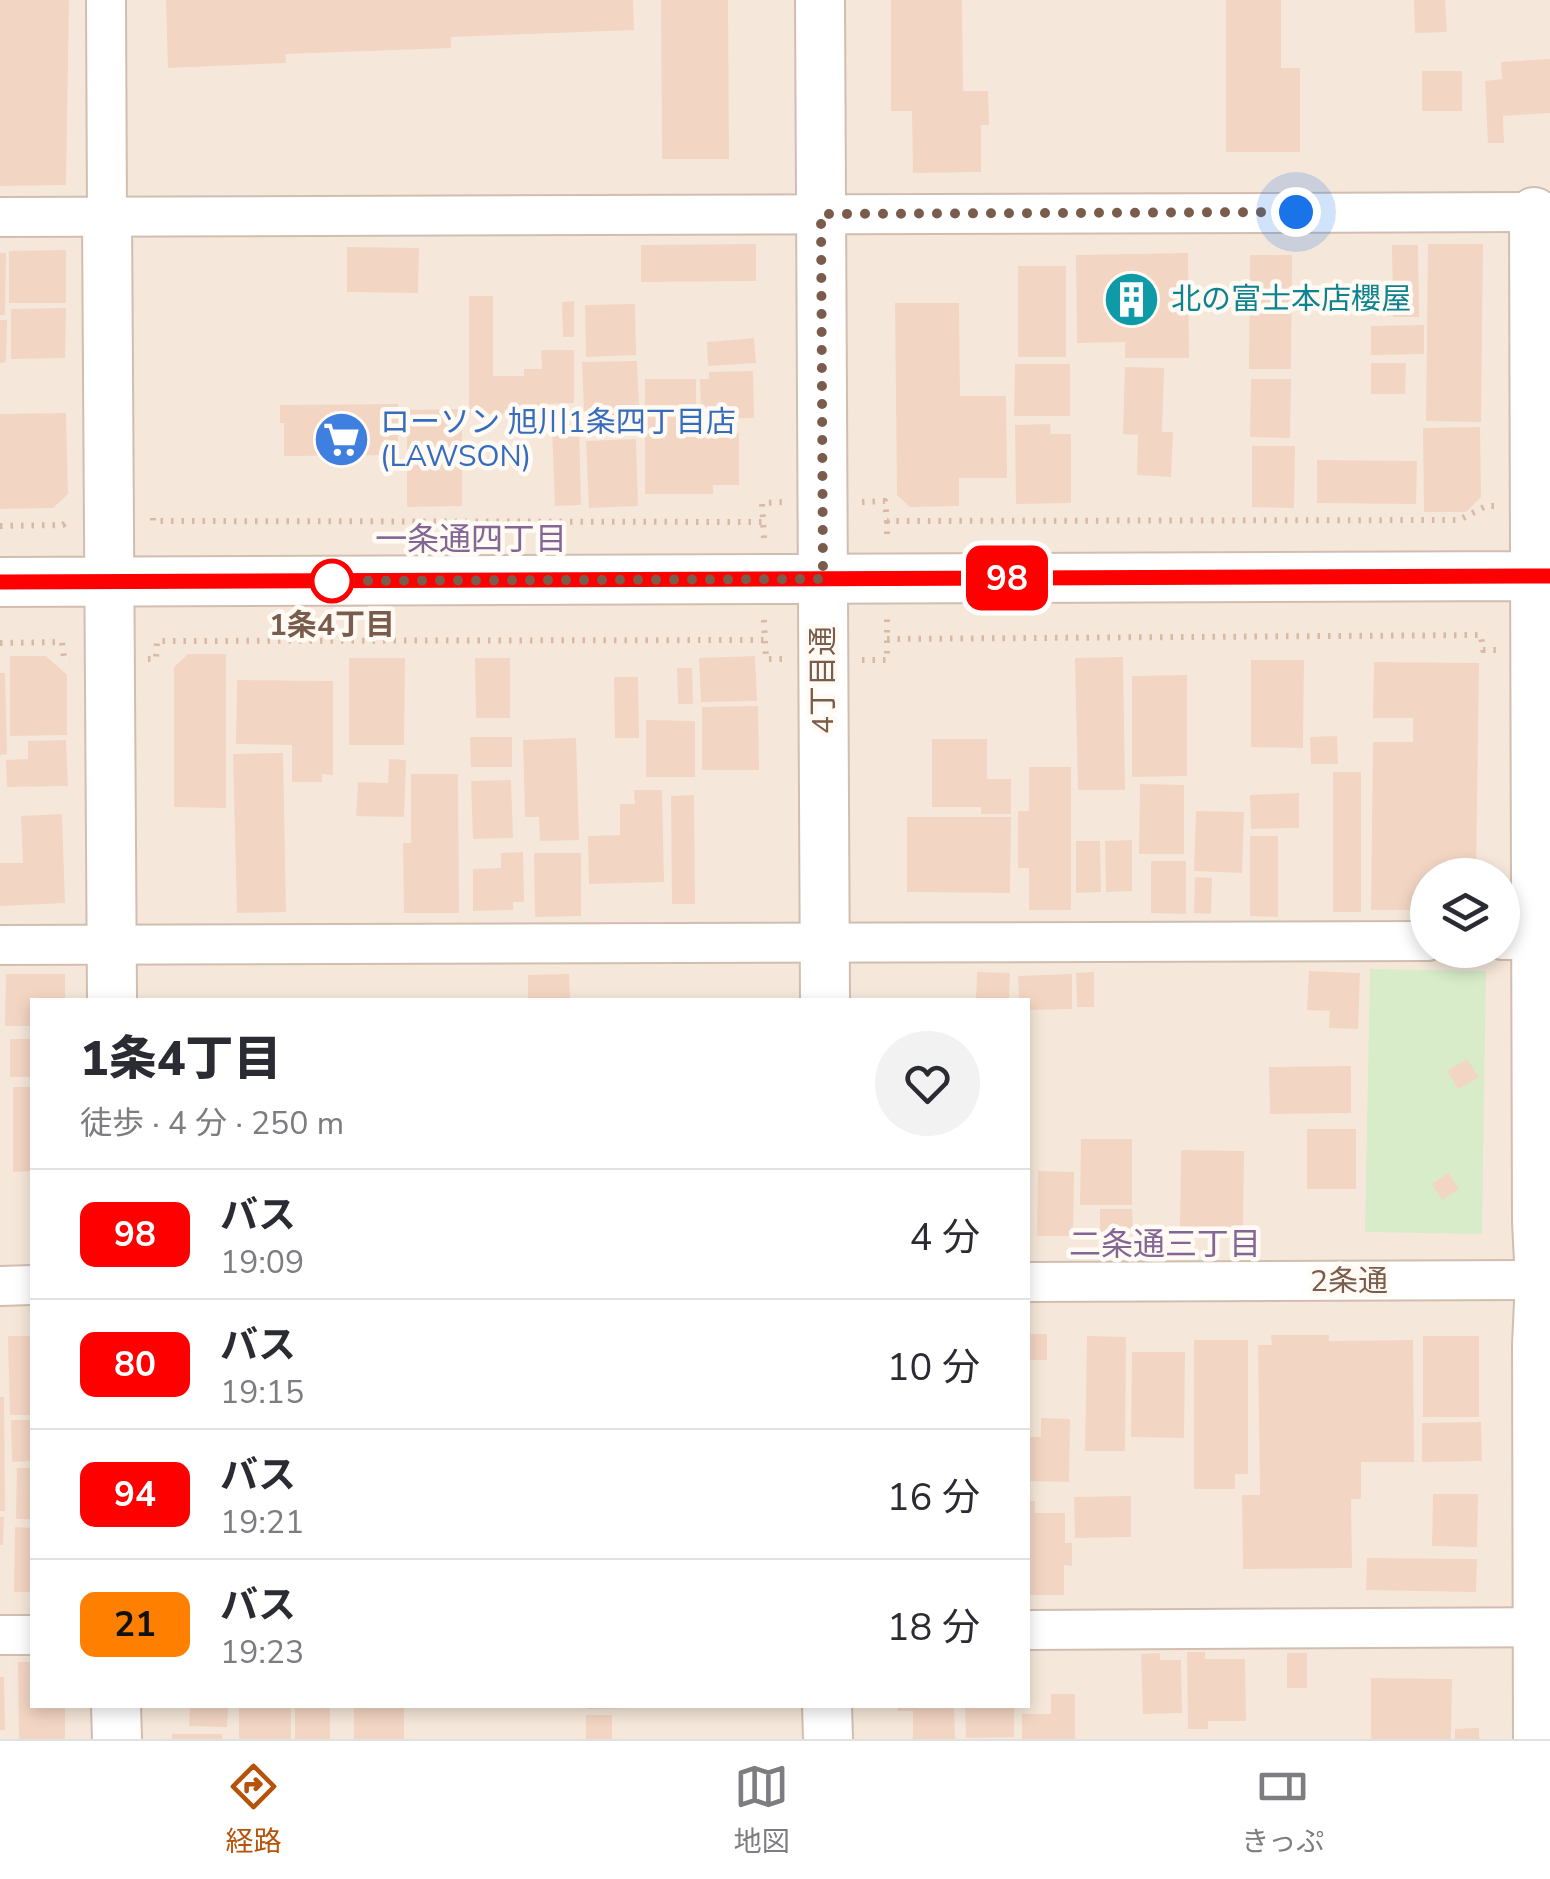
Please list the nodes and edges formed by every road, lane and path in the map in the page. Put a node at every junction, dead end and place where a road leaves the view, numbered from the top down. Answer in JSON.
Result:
{"nodes":[{"id":1,"x":106,"y":0,"type":"edge"},
{"id":2,"x":820,"y":0,"type":"edge"},
{"id":3,"x":1542,"y":212,"type":"edge"},
{"id":4,"x":821,"y":214,"type":"junction"},
{"id":5,"x":0,"y":216,"type":"edge"},
{"id":6,"x":108,"y":216,"type":"junction"},
{"id":7,"x":885,"y":502,"type":"dead end"},
{"id":8,"x":762,"y":503,"type":"dead end"},
{"id":9,"x":1486,"y":506,"type":"dead end"},
{"id":10,"x":153,"y":521,"type":"dead end"},
{"id":11,"x":0,"y":526,"type":"edge"},
{"id":12,"x":64,"y":526,"type":"dead end"},
{"id":13,"x":1543,"y":576,"type":"edge"},
{"id":14,"x":823,"y":579,"type":"junction"},
{"id":15,"x":0,"y":582,"type":"edge"},
{"id":16,"x":110,"y":582,"type":"junction"},
{"id":17,"x":0,"y":643,"type":"edge"},
{"id":18,"x":1483,"y":650,"type":"dead end"},
{"id":19,"x":64,"y":658,"type":"dead end"},
{"id":20,"x":156,"y":659,"type":"dead end"},
{"id":21,"x":766,"y":659,"type":"dead end"},
{"id":22,"x":887,"y":660,"type":"dead end"},
{"id":23,"x":1410,"y":940,"type":"edge"},
{"id":24,"x":1530,"y":940,"type":"edge"},
{"id":25,"x":824,"y":943,"type":"junction"},
{"id":26,"x":0,"y":945,"type":"edge"},
{"id":27,"x":112,"y":945,"type":"junction"},
{"id":28,"x":112,"y":998,"type":"edge"},
{"id":29,"x":825,"y":998,"type":"edge"},
{"id":30,"x":1545,"y":1280,"type":"edge"},
{"id":31,"x":1030,"y":1282,"type":"edge"},
{"id":32,"x":0,"y":1286,"type":"edge"},
{"id":33,"x":30,"y":1286,"type":"edge"},
{"id":34,"x":1544,"y":1627,"type":"edge"},
{"id":35,"x":1030,"y":1630,"type":"edge"},
{"id":36,"x":0,"y":1635,"type":"edge"},
{"id":37,"x":30,"y":1635,"type":"edge"},
{"id":38,"x":116,"y":1708,"type":"edge"},
{"id":39,"x":828,"y":1708,"type":"edge"},
{"id":40,"x":117,"y":1739,"type":"edge"},
{"id":41,"x":828,"y":1739,"type":"edge"},
{"id":42,"x":1538,"y":1739,"type":"edge"}],
"edges":[{"from":1,"to":6,"type":"street"},
{"from":2,"to":4,"type":"street","name":"4丁目通"},
{"from":3,"to":4,"type":"street"},
{"from":3,"to":13,"type":"street"},
{"from":4,"to":6,"type":"street"},
{"from":4,"to":14,"type":"street","name":"4丁目通"},
{"from":5,"to":6,"type":"street"},
{"from":6,"to":16,"type":"street"},
{"from":7,"to":9,"type":"path"},
{"from":8,"to":10,"type":"path"},
{"from":11,"to":12,"type":"path"},
{"from":13,"to":14,"type":"street"},
{"from":13,"to":24,"type":"street"},
{"from":14,"to":16,"type":"street"},
{"from":14,"to":25,"type":"street","name":"4丁目通"},
{"from":15,"to":16,"type":"street"},
{"from":16,"to":27,"type":"street"},
{"from":17,"to":19,"type":"path"},
{"from":18,"to":22,"type":"path"},
{"from":20,"to":21,"type":"path"},
{"from":23,"to":25,"type":"street"},
{"from":24,"to":30,"type":"street"},
{"from":25,"to":27,"type":"street"},
{"from":25,"to":29,"type":"street","name":"4丁目通"},
{"from":26,"to":27,"type":"street"},
{"from":27,"to":28,"type":"street"},
{"from":30,"to":31,"type":"street","name":"2条通"},
{"from":30,"to":34,"type":"street"},
{"from":32,"to":33,"type":"street"},
{"from":34,"to":35,"type":"street"},
{"from":34,"to":42,"type":"street"},
{"from":36,"to":37,"type":"street"},
{"from":38,"to":40,"type":"street"},
{"from":39,"to":41,"type":"street"}]}
